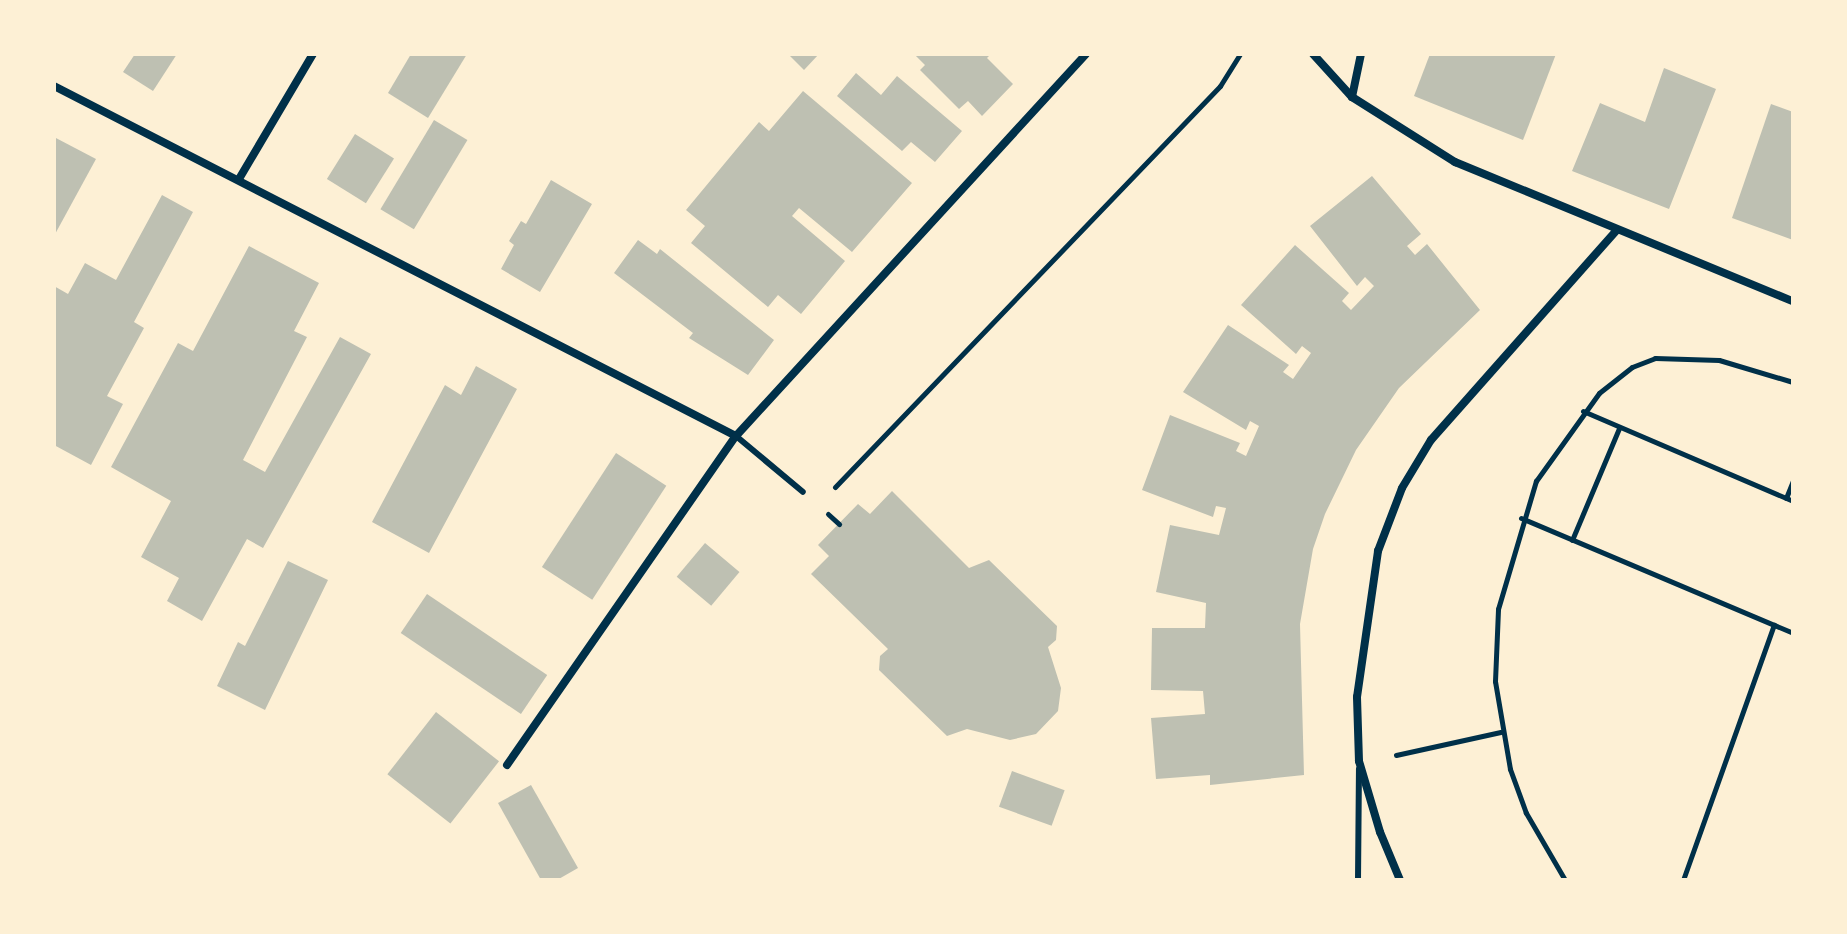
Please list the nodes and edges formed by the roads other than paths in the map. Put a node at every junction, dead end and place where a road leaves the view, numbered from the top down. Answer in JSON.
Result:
{"nodes":[{"id":1,"x":313,"y":54,"type":"edge"},
{"id":2,"x":1086,"y":54,"type":"edge"},
{"id":3,"x":1313,"y":54,"type":"edge"},
{"id":4,"x":1361,"y":54,"type":"edge"},
{"id":5,"x":54,"y":86,"type":"edge"},
{"id":6,"x":1352,"y":97,"type":"junction"},
{"id":7,"x":239,"y":179,"type":"junction"},
{"id":8,"x":1616,"y":231,"type":"junction"},
{"id":9,"x":1793,"y":301,"type":"edge"},
{"id":10,"x":736,"y":436,"type":"junction"},
{"id":11,"x":803,"y":492,"type":"dead end"},
{"id":12,"x":1359,"y":761,"type":"junction"},
{"id":13,"x":507,"y":765,"type":"dead end"},
{"id":14,"x":1358,"y":880,"type":"edge"},
{"id":15,"x":1400,"y":880,"type":"edge"}],
"edges":[{"from":1,"to":7,"type":"street"},
{"from":2,"to":10,"type":"street"},
{"from":3,"to":6,"type":"street"},
{"from":4,"to":6,"type":"street"},
{"from":5,"to":7,"type":"street"},
{"from":6,"to":8,"type":"street"},
{"from":7,"to":10,"type":"street"},
{"from":8,"to":9,"type":"street"},
{"from":8,"to":12,"type":"street"},
{"from":10,"to":11,"type":"lane"},
{"from":10,"to":13,"type":"street"},
{"from":12,"to":14,"type":"lane"},
{"from":12,"to":15,"type":"street"}]}
